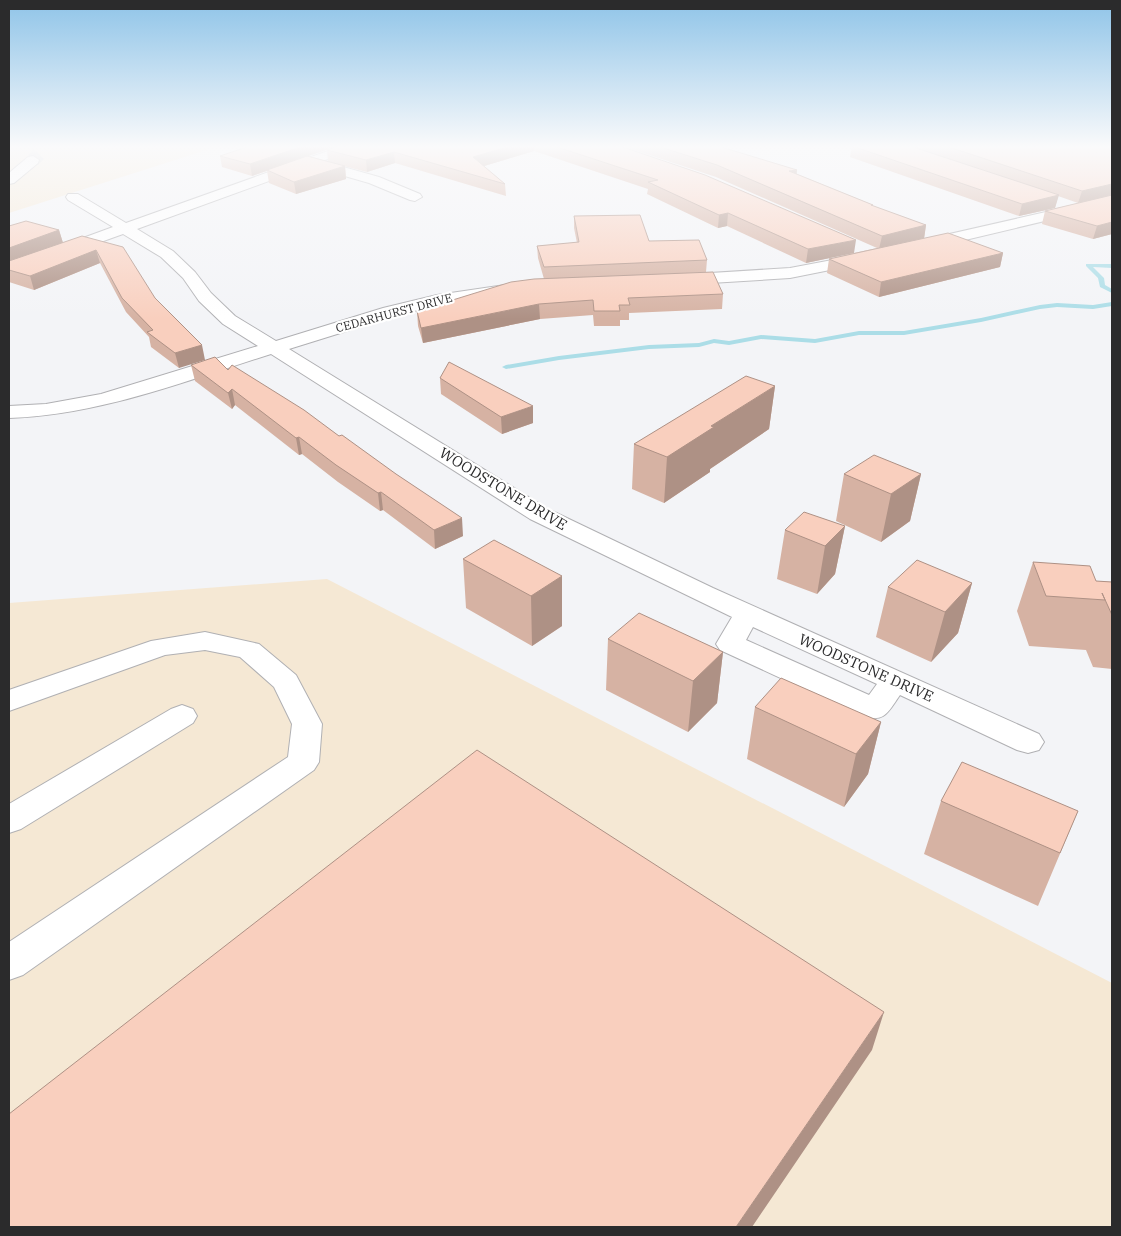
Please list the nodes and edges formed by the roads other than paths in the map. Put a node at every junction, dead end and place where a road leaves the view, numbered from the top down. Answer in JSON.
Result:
{"nodes":[{"id":1,"x":84,"y":204,"type":"edge"},
{"id":2,"x":193,"y":204,"type":"edge"},
{"id":3,"x":1062,"y":204,"type":"edge"},
{"id":4,"x":1100,"y":204,"type":"edge"},
{"id":5,"x":1077,"y":209,"type":"junction"},
{"id":6,"x":126,"y":228,"type":"junction"},
{"id":7,"x":859,"y":248,"type":"dead end"},
{"id":8,"x":906,"y":249,"type":"edge"},
{"id":9,"x":9,"y":270,"type":"edge"},
{"id":10,"x":657,"y":281,"type":"edge"},
{"id":11,"x":525,"y":288,"type":"edge"},
{"id":12,"x":272,"y":348,"type":"junction"},
{"id":13,"x":9,"y":412,"type":"edge"},
{"id":14,"x":9,"y":701,"type":"edge"},
{"id":15,"x":182,"y":716,"type":"dead end"},
{"id":16,"x":1028,"y":742,"type":"dead end"},
{"id":17,"x":9,"y":820,"type":"edge"},
{"id":18,"x":9,"y":963,"type":"edge"}],
"edges":[{"from":1,"to":6,"type":"street","name":"WOODSTONE DRIVE"},
{"from":2,"to":6,"type":"street"},
{"from":3,"to":5,"type":"street"},
{"from":4,"to":5,"type":"street"},
{"from":5,"to":8,"type":"street"},
{"from":6,"to":9,"type":"street"},
{"from":6,"to":12,"type":"street","name":"WOODSTONE DRIVE"},
{"from":7,"to":10,"type":"street"},
{"from":11,"to":12,"type":"street","name":"CEDARHURST DRIVE"},
{"from":12,"to":13,"type":"street","name":"CEDARHURST DRIVE"},
{"from":12,"to":16,"type":"street","name":"WOODSTONE DRIVE"},
{"from":14,"to":18,"type":"street"},
{"from":15,"to":17,"type":"street"}]}
